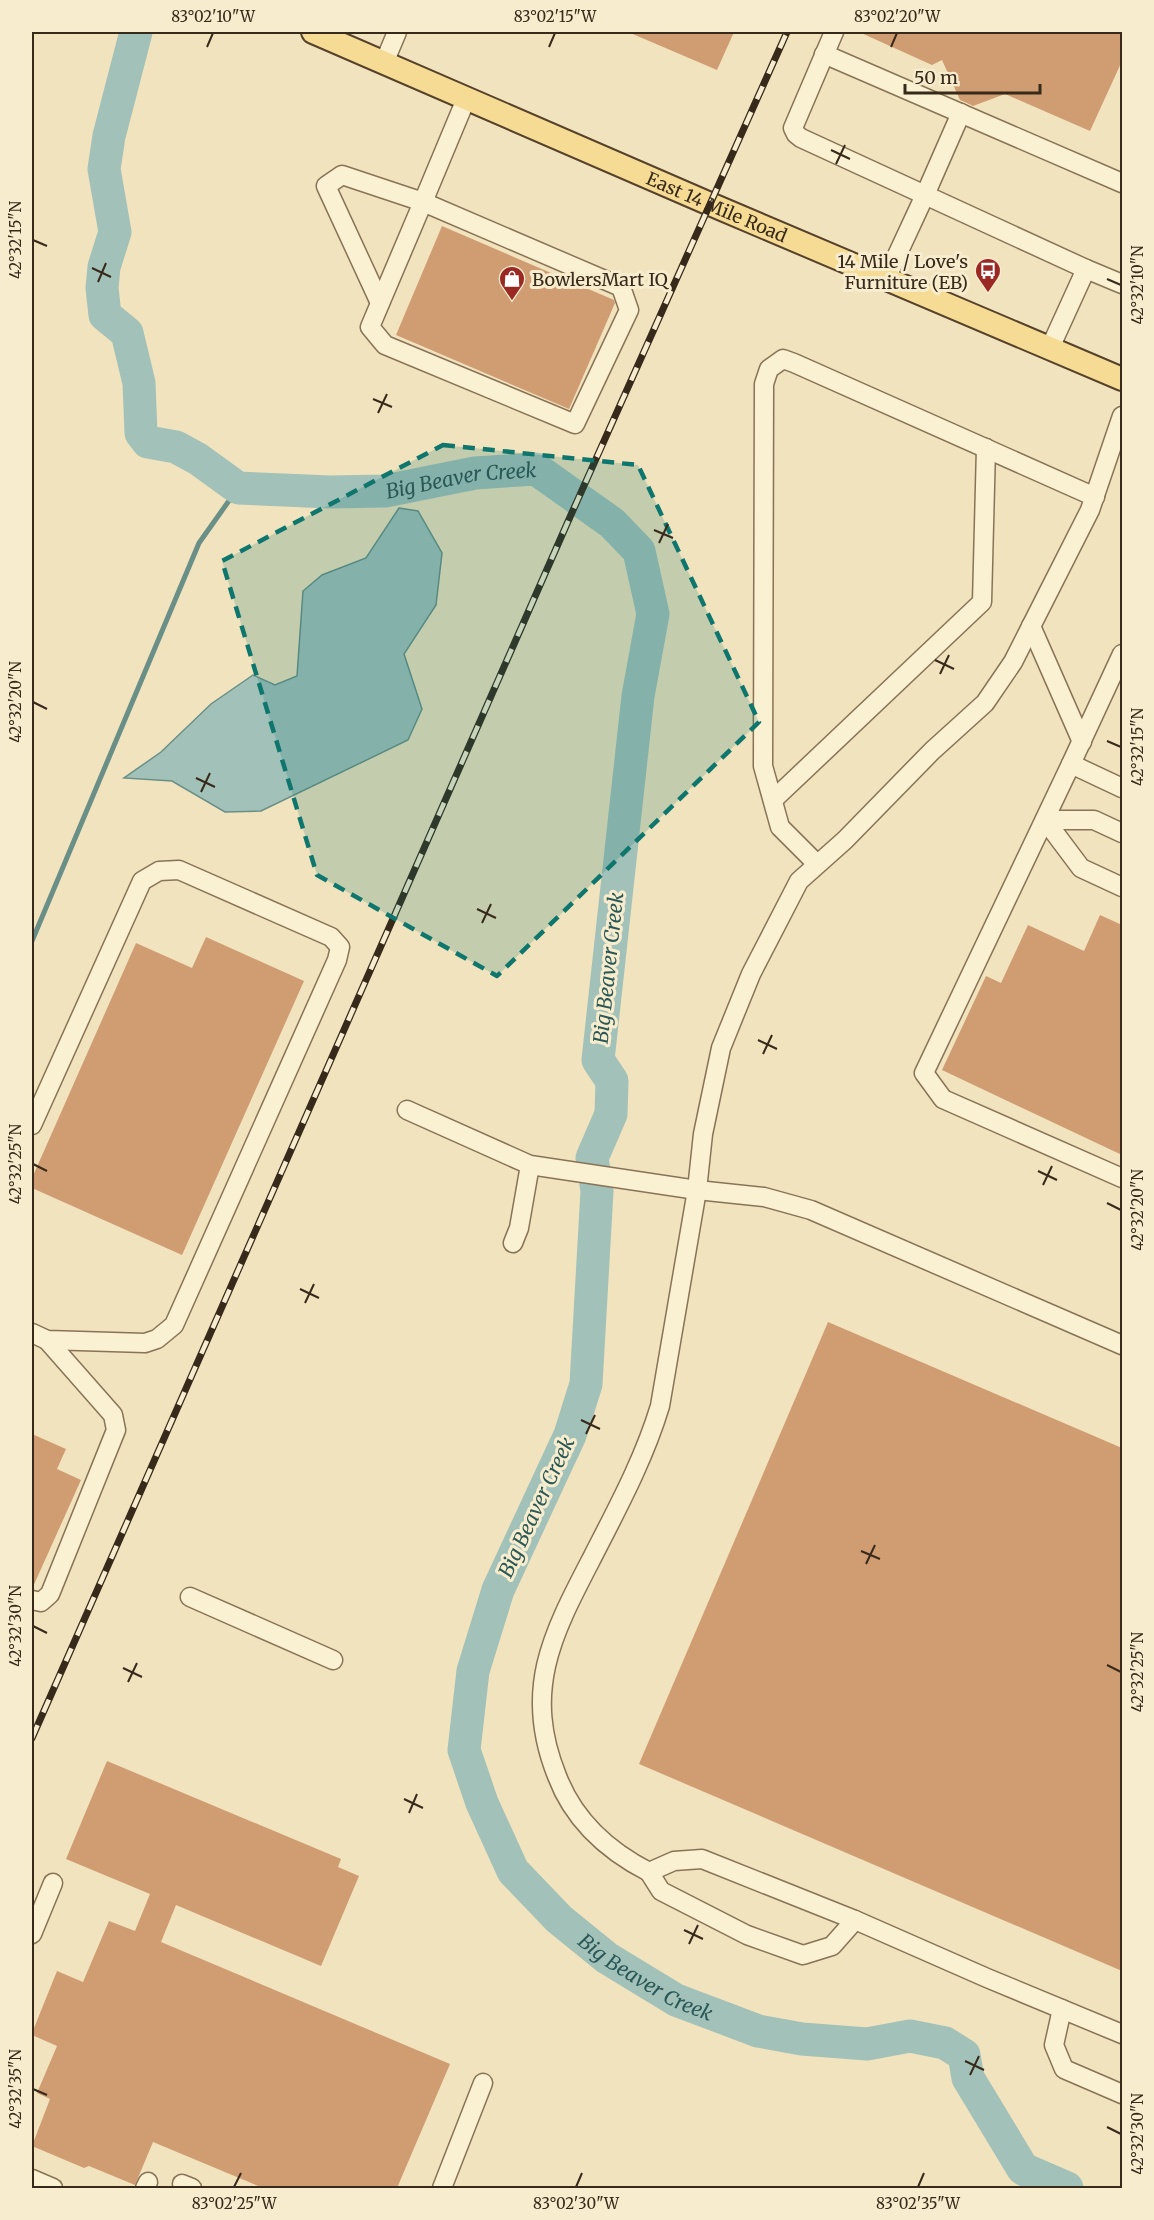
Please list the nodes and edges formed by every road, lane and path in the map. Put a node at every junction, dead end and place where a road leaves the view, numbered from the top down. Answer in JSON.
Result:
{"nodes":[{"id":1,"x":397,"y":32,"type":"edge"},
{"id":2,"x":834,"y":32,"type":"edge"},
{"id":3,"x":322,"y":33,"type":"edge"},
{"id":4,"x":824,"y":54,"type":"junction"},
{"id":5,"x":384,"y":63,"type":"junction"},
{"id":6,"x":466,"y":99,"type":"junction"},
{"id":7,"x":961,"y":113,"type":"junction"},
{"id":8,"x":1122,"y":183,"type":"edge"},
{"id":9,"x":926,"y":195,"type":"junction"},
{"id":10,"x":423,"y":202,"type":"junction"},
{"id":11,"x":1086,"y":269,"type":"junction"},
{"id":12,"x":886,"y":279,"type":"junction"},
{"id":13,"x":1122,"y":284,"type":"edge"},
{"id":14,"x":380,"y":303,"type":"junction"},
{"id":15,"x":1050,"y":348,"type":"junction"},
{"id":16,"x":1122,"y":379,"type":"edge"},
{"id":17,"x":1122,"y":416,"type":"edge"},
{"id":18,"x":986,"y":448,"type":"junction"},
{"id":19,"x":1095,"y":497,"type":"junction"},
{"id":20,"x":1031,"y":626,"type":"junction"},
{"id":21,"x":1122,"y":654,"type":"edge"},
{"id":22,"x":1082,"y":742,"type":"junction"},
{"id":23,"x":1071,"y":764,"type":"junction"},
{"id":24,"x":1121,"y":783,"type":"edge"},
{"id":25,"x":773,"y":800,"type":"junction"},
{"id":26,"x":1045,"y":820,"type":"junction"},
{"id":27,"x":1122,"y":833,"type":"edge"},
{"id":28,"x":817,"y":864,"type":"junction"},
{"id":29,"x":1122,"y":887,"type":"edge"},
{"id":30,"x":407,"y":1110,"type":"dead end"},
{"id":31,"x":32,"y":1125,"type":"edge"},
{"id":32,"x":530,"y":1165,"type":"junction"},
{"id":33,"x":1122,"y":1178,"type":"edge"},
{"id":34,"x":697,"y":1190,"type":"junction"},
{"id":35,"x":513,"y":1243,"type":"dead end"},
{"id":36,"x":39,"y":1336,"type":"edge"},
{"id":37,"x":1122,"y":1345,"type":"edge"},
{"id":38,"x":190,"y":1597,"type":"dead end"},
{"id":39,"x":32,"y":1600,"type":"edge"},
{"id":40,"x":333,"y":1660,"type":"dead end"},
{"id":41,"x":649,"y":1872,"type":"junction"},
{"id":42,"x":53,"y":1883,"type":"dead end"},
{"id":43,"x":855,"y":1920,"type":"junction"},
{"id":44,"x":32,"y":1934,"type":"edge"},
{"id":45,"x":1062,"y":2009,"type":"junction"},
{"id":46,"x":1122,"y":2034,"type":"edge"},
{"id":47,"x":483,"y":2083,"type":"dead end"},
{"id":48,"x":1122,"y":2094,"type":"edge"},
{"id":49,"x":32,"y":2179,"type":"edge"},
{"id":50,"x":52,"y":2188,"type":"edge"},
{"id":51,"x":442,"y":2188,"type":"edge"}],
"edges":[{"from":1,"to":5,"type":"lane"},
{"from":2,"to":4,"type":"lane"},
{"from":3,"to":5,"type":"main road","name":"East 14 Mile Road"},
{"from":4,"to":7,"type":"lane"},
{"from":4,"to":9,"type":"lane"},
{"from":5,"to":6,"type":"main road","name":"East 14 Mile Road"},
{"from":6,"to":10,"type":"lane"},
{"from":6,"to":12,"type":"main road","name":"East 14 Mile Road"},
{"from":7,"to":8,"type":"lane"},
{"from":7,"to":9,"type":"lane"},
{"from":9,"to":11,"type":"lane"},
{"from":9,"to":12,"type":"lane"},
{"from":10,"to":14,"type":"lane"},
{"from":10,"to":14,"type":"lane"},
{"from":10,"to":14,"type":"lane"},
{"from":11,"to":13,"type":"lane"},
{"from":11,"to":15,"type":"lane"},
{"from":12,"to":15,"type":"main road","name":"East 14 Mile Road"},
{"from":15,"to":16,"type":"main road","name":"East 14 Mile Road"},
{"from":17,"to":19,"type":"lane"},
{"from":18,"to":19,"type":"lane"},
{"from":18,"to":25,"type":"lane"},
{"from":18,"to":25,"type":"lane"},
{"from":19,"to":20,"type":"lane"},
{"from":20,"to":22,"type":"lane"},
{"from":20,"to":28,"type":"lane"},
{"from":21,"to":22,"type":"lane"},
{"from":22,"to":23,"type":"lane"},
{"from":23,"to":24,"type":"lane"},
{"from":23,"to":26,"type":"lane"},
{"from":25,"to":28,"type":"lane"},
{"from":26,"to":27,"type":"lane"},
{"from":26,"to":29,"type":"lane"},
{"from":26,"to":33,"type":"lane"},
{"from":28,"to":34,"type":"lane"},
{"from":30,"to":32,"type":"lane"},
{"from":31,"to":36,"type":"lane"},
{"from":32,"to":34,"type":"lane"},
{"from":32,"to":35,"type":"lane"},
{"from":34,"to":37,"type":"lane"},
{"from":34,"to":41,"type":"lane"},
{"from":36,"to":39,"type":"lane"},
{"from":38,"to":40,"type":"lane"},
{"from":41,"to":43,"type":"lane"},
{"from":41,"to":43,"type":"lane"},
{"from":42,"to":44,"type":"lane"},
{"from":43,"to":45,"type":"lane"},
{"from":45,"to":46,"type":"lane"},
{"from":45,"to":48,"type":"lane"},
{"from":47,"to":51,"type":"lane"},
{"from":49,"to":50,"type":"lane"}]}
